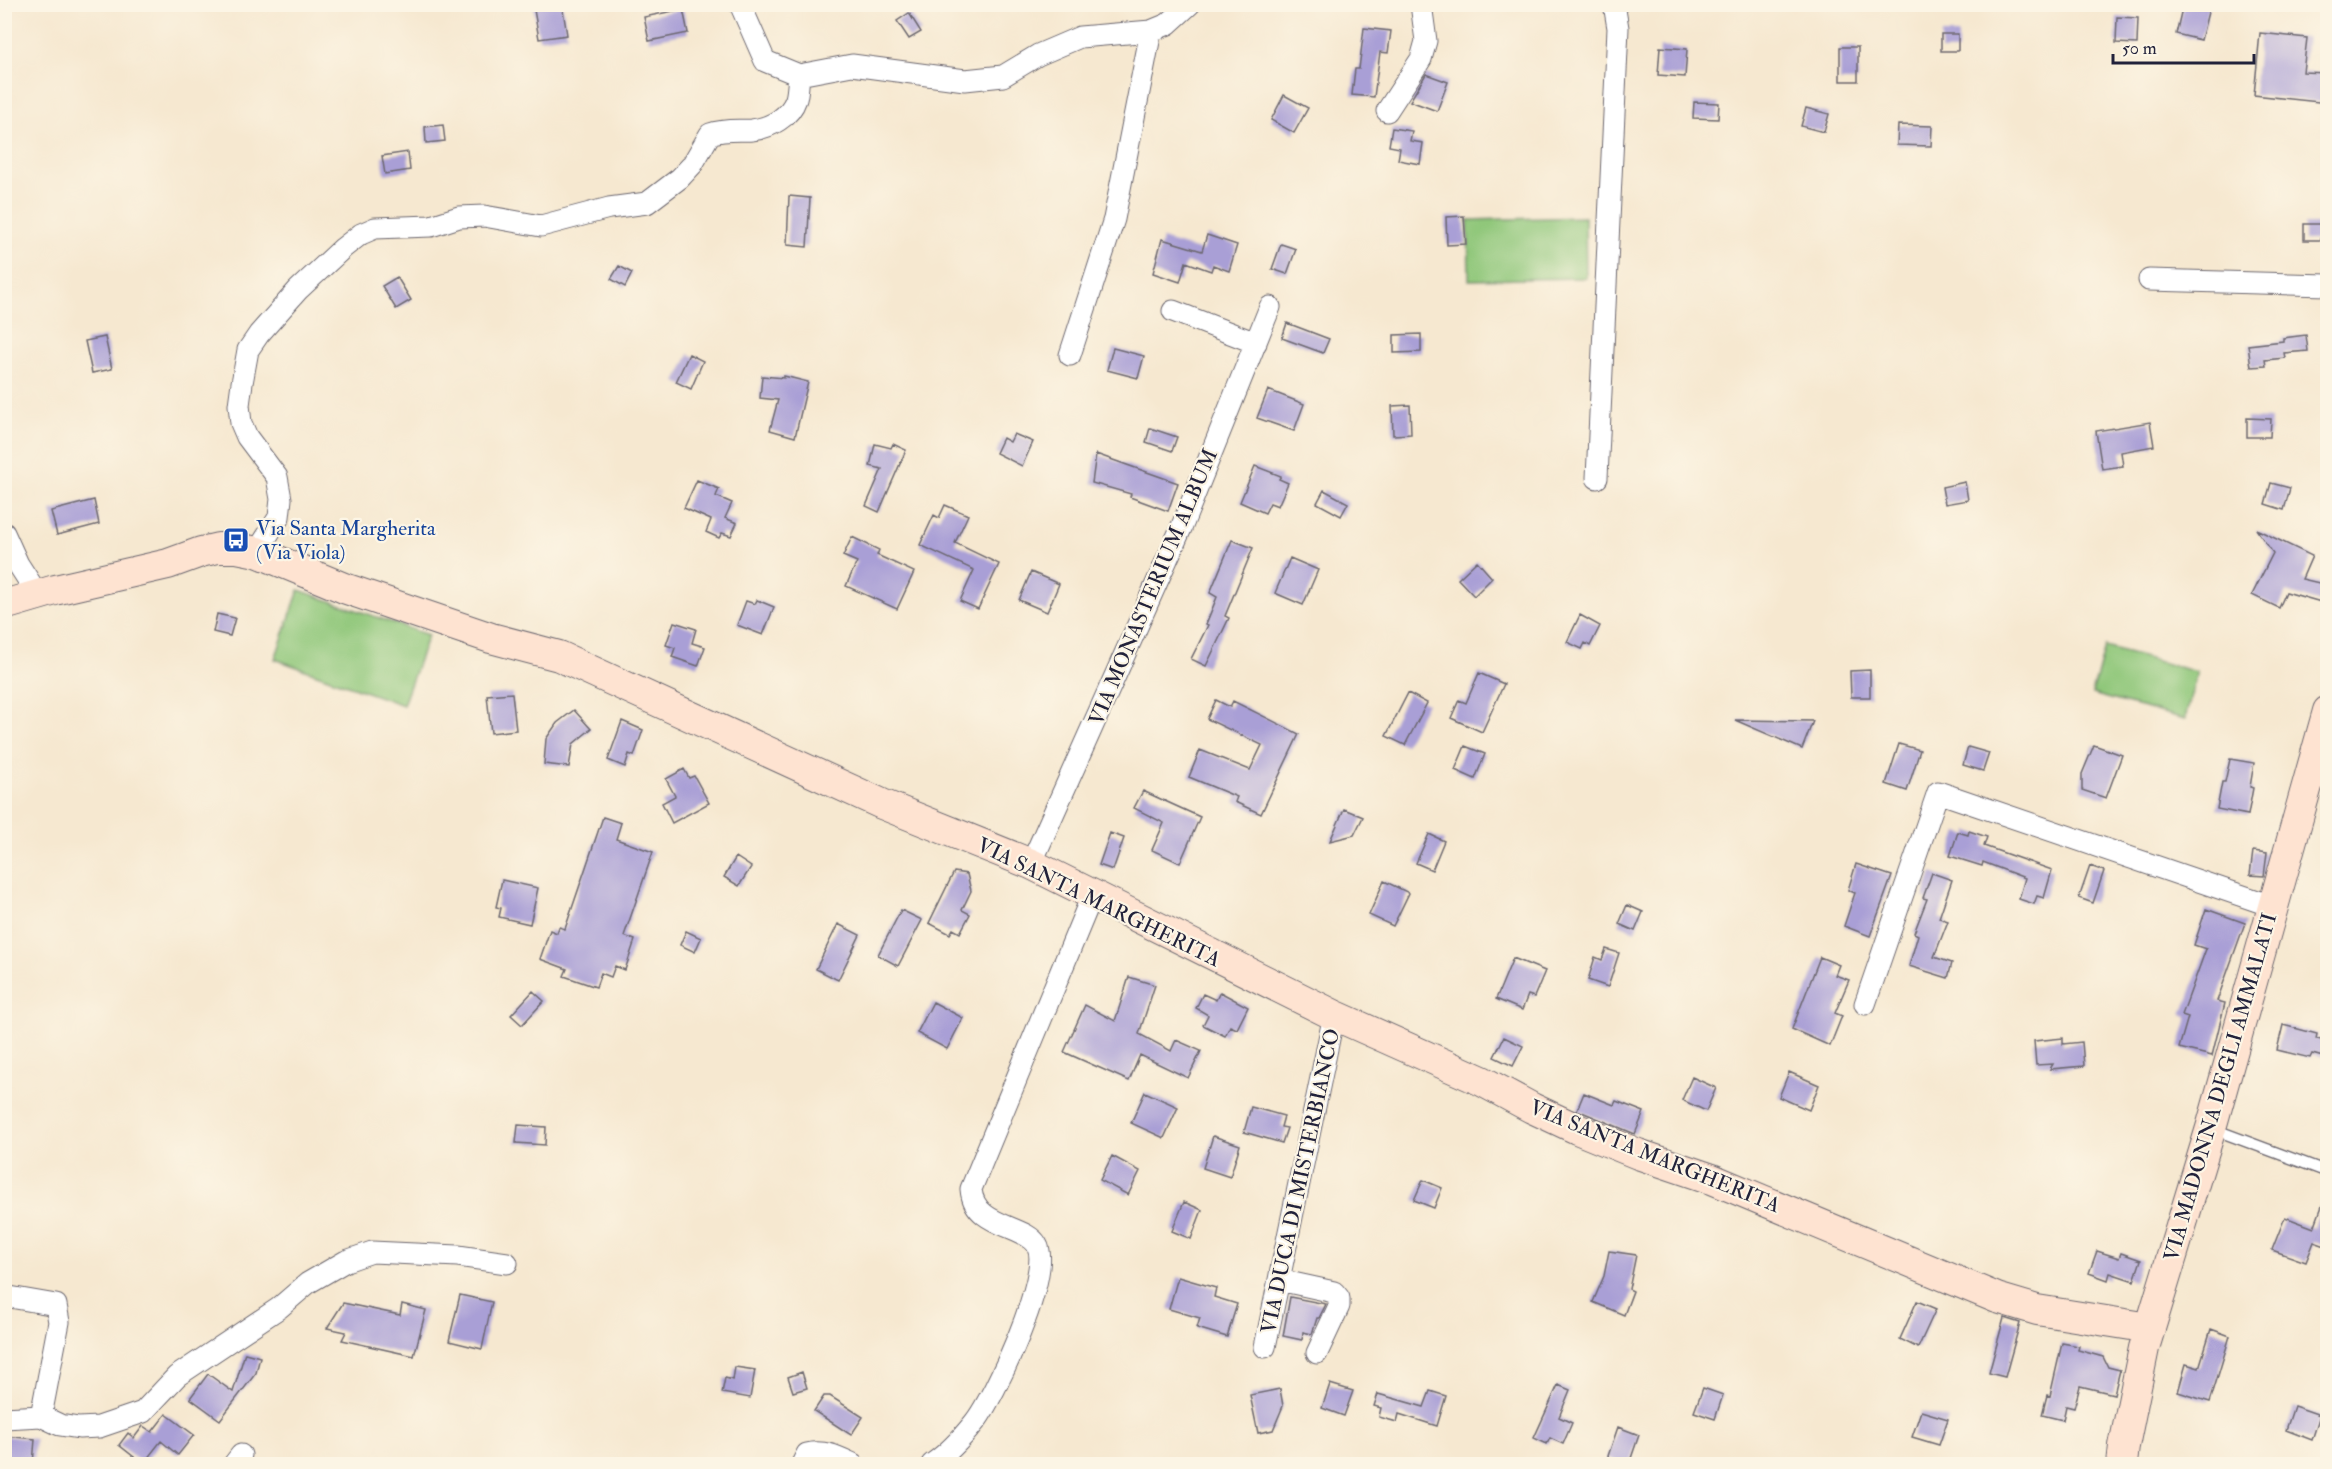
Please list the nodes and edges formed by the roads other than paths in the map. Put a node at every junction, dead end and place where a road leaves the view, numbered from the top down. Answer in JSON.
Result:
{"nodes":[{"id":1,"x":740,"y":4,"type":"edge"},
{"id":2,"x":1190,"y":4,"type":"edge"},
{"id":3,"x":1421,"y":4,"type":"edge"},
{"id":4,"x":1614,"y":4,"type":"edge"},
{"id":5,"x":1151,"y":31,"type":"junction"},
{"id":6,"x":799,"y":75,"type":"junction"},
{"id":7,"x":1387,"y":111,"type":"dead end"},
{"id":8,"x":2150,"y":280,"type":"dead end"},
{"id":9,"x":2328,"y":285,"type":"edge"},
{"id":10,"x":1270,"y":307,"type":"dead end"},
{"id":11,"x":1173,"y":311,"type":"dead end"},
{"id":12,"x":1256,"y":344,"type":"junction"},
{"id":13,"x":1070,"y":355,"type":"dead end"},
{"id":14,"x":1597,"y":478,"type":"dead end"},
{"id":15,"x":4,"y":533,"type":"edge"},
{"id":16,"x":257,"y":552,"type":"junction"},
{"id":17,"x":38,"y":595,"type":"junction"},
{"id":18,"x":4,"y":605,"type":"edge"},
{"id":19,"x":2328,"y":711,"type":"edge"},
{"id":20,"x":1031,"y":864,"type":"junction"},
{"id":21,"x":1092,"y":896,"type":"junction"},
{"id":22,"x":2272,"y":906,"type":"junction"},
{"id":23,"x":1865,"y":1004,"type":"dead end"},
{"id":24,"x":1334,"y":1015,"type":"junction"},
{"id":25,"x":2211,"y":1128,"type":"junction"},
{"id":26,"x":2328,"y":1172,"type":"edge"},
{"id":27,"x":507,"y":1263,"type":"dead end"},
{"id":28,"x":1279,"y":1280,"type":"junction"},
{"id":29,"x":4,"y":1296,"type":"edge"},
{"id":30,"x":2150,"y":1328,"type":"junction"},
{"id":31,"x":1265,"y":1347,"type":"dead end"},
{"id":32,"x":1317,"y":1353,"type":"dead end"},
{"id":33,"x":41,"y":1416,"type":"junction"},
{"id":34,"x":4,"y":1418,"type":"edge"},
{"id":35,"x":802,"y":1464,"type":"edge"},
{"id":36,"x":854,"y":1464,"type":"edge"},
{"id":37,"x":932,"y":1464,"type":"edge"},
{"id":38,"x":2122,"y":1464,"type":"edge"}],
"edges":[{"from":1,"to":6,"type":"street"},
{"from":2,"to":5,"type":"street"},
{"from":3,"to":7,"type":"street"},
{"from":4,"to":14,"type":"street"},
{"from":5,"to":6,"type":"street"},
{"from":5,"to":13,"type":"street"},
{"from":6,"to":16,"type":"street"},
{"from":8,"to":9,"type":"street"},
{"from":10,"to":12,"type":"street","name":"VIA MONASTERIUM ALBUM"},
{"from":11,"to":12,"type":"street"},
{"from":12,"to":20,"type":"street","name":"VIA MONASTERIUM ALBUM"},
{"from":15,"to":17,"type":"street"},
{"from":16,"to":17,"type":"street","name":"VIA SANTA MARGHERITA"},
{"from":16,"to":20,"type":"street","name":"VIA SANTA MARGHERITA"},
{"from":17,"to":18,"type":"street","name":"VIA SANTA MARGHERITA"},
{"from":19,"to":22,"type":"street","name":"VIA MADONNA DEGLI AMMALATI"},
{"from":20,"to":21,"type":"street","name":"VIA SANTA MARGHERITA"},
{"from":21,"to":24,"type":"street","name":"VIA SANTA MARGHERITA"},
{"from":21,"to":37,"type":"street"},
{"from":22,"to":23,"type":"street"},
{"from":22,"to":25,"type":"street","name":"VIA MADONNA DEGLI AMMALATI"},
{"from":24,"to":28,"type":"street","name":"VIA DUCA DI MISTERBIANCO"},
{"from":24,"to":30,"type":"street","name":"VIA SANTA MARGHERITA"},
{"from":25,"to":26,"type":"lane"},
{"from":25,"to":30,"type":"street","name":"VIA MADONNA DEGLI AMMALATI"},
{"from":27,"to":33,"type":"street"},
{"from":28,"to":31,"type":"street","name":"VIA DUCA DI MISTERBIANCO"},
{"from":28,"to":32,"type":"street"},
{"from":29,"to":33,"type":"street"},
{"from":30,"to":38,"type":"street","name":"VIA MADONNA DEGLI AMMALATI"},
{"from":33,"to":34,"type":"street"},
{"from":35,"to":36,"type":"street"}]}
